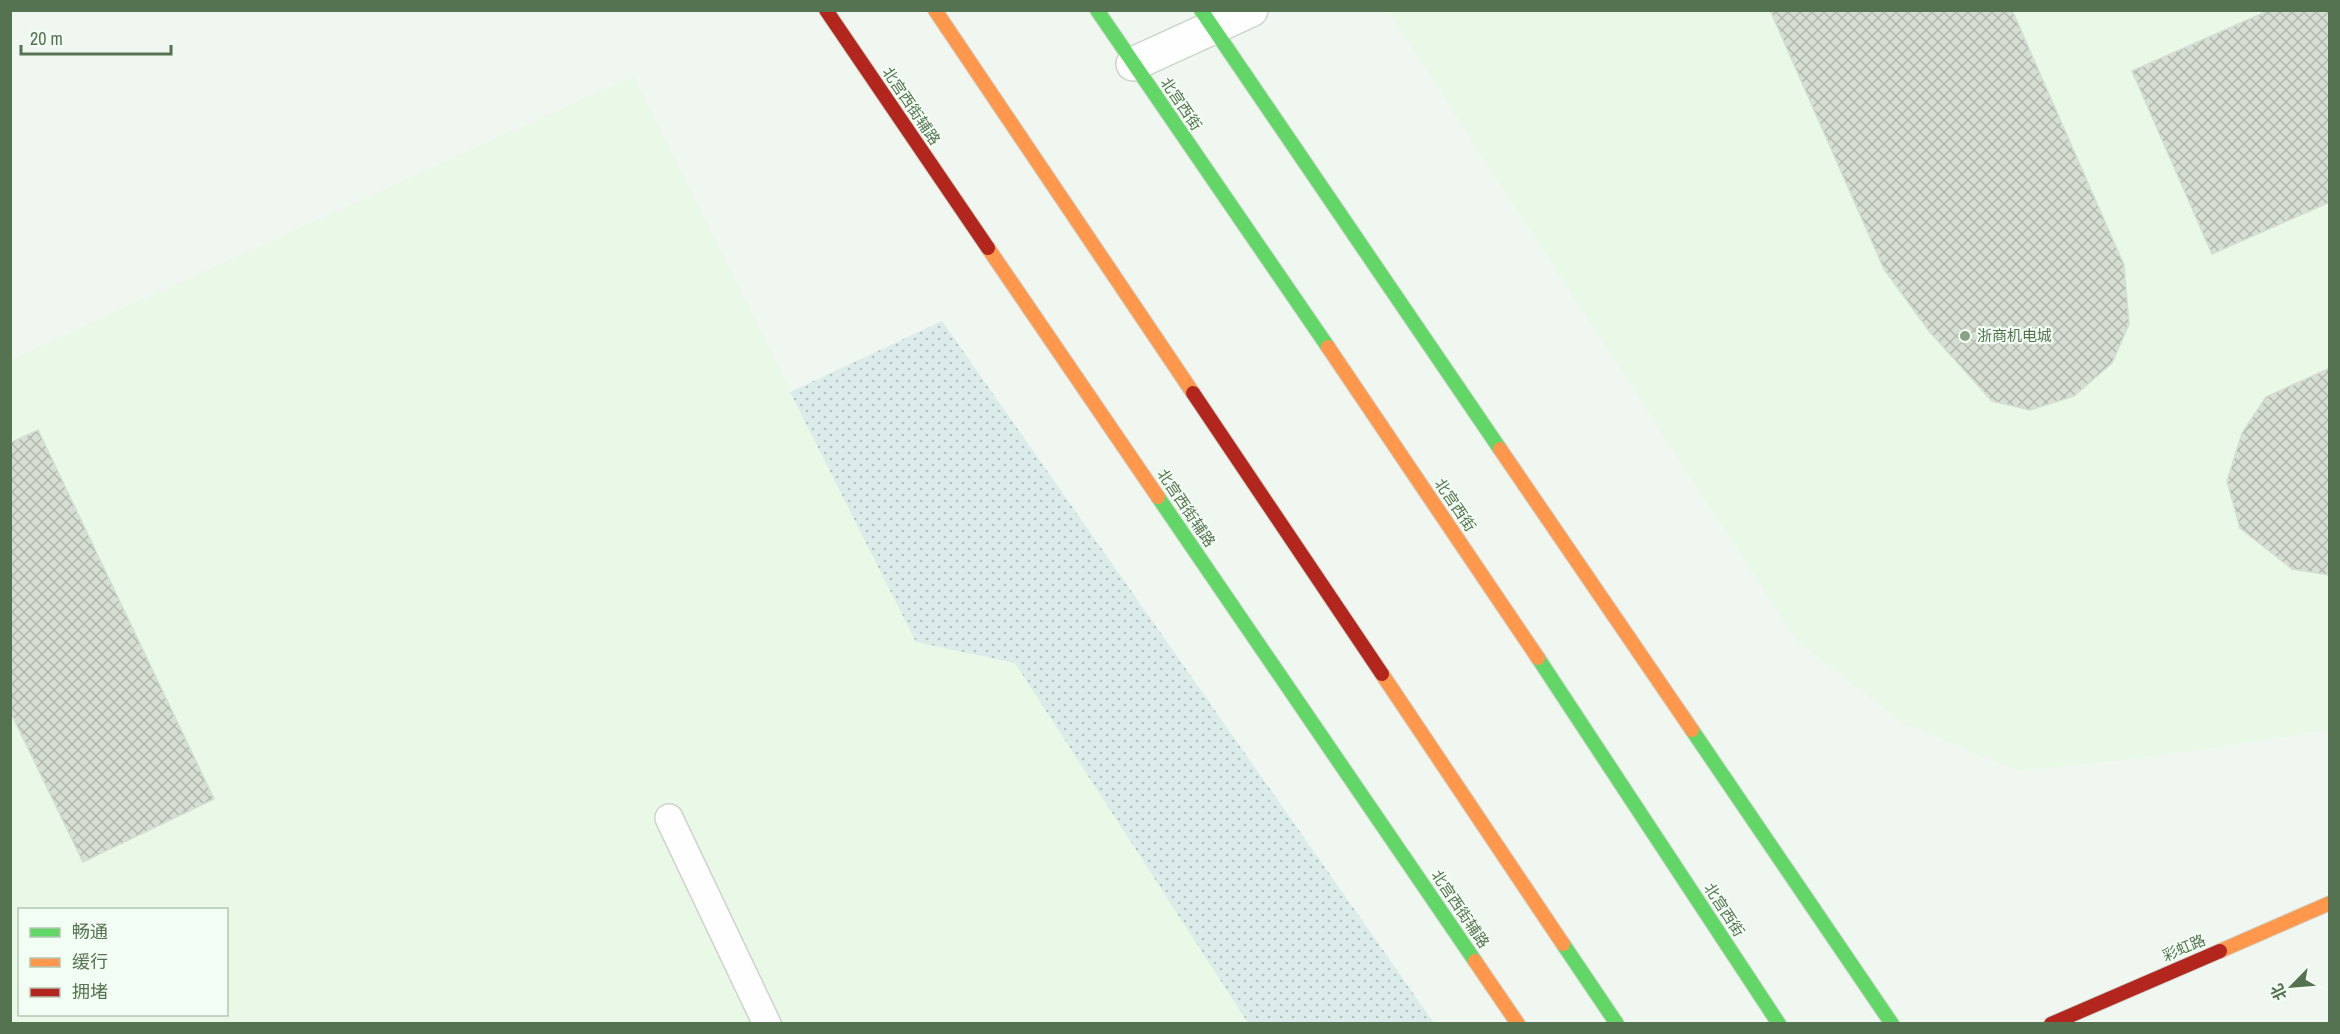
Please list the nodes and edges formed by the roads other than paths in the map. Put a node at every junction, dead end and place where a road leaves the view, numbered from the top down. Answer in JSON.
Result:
{"nodes":[{"id":1,"x":826,"y":10,"type":"edge"},
{"id":2,"x":935,"y":10,"type":"edge"},
{"id":3,"x":1097,"y":10,"type":"edge"},
{"id":4,"x":1251,"y":10,"type":"edge"},
{"id":5,"x":1207,"y":19,"type":"edge"},
{"id":6,"x":1133,"y":63,"type":"junction"},
{"id":7,"x":669,"y":818,"type":"dead end"},
{"id":8,"x":2330,"y":903,"type":"edge"},
{"id":9,"x":767,"y":1023,"type":"edge"},
{"id":10,"x":1518,"y":1023,"type":"edge"},
{"id":11,"x":1617,"y":1023,"type":"edge"},
{"id":12,"x":1779,"y":1023,"type":"edge"},
{"id":13,"x":1892,"y":1023,"type":"edge"},
{"id":14,"x":2051,"y":1023,"type":"edge"}],
"edges":[{"from":1,"to":10,"type":"main road","name":"北宫西街辅路"},
{"from":2,"to":11,"type":"main road"},
{"from":3,"to":6,"type":"main road","name":"北宫西街"},
{"from":4,"to":5,"type":"street"},
{"from":5,"to":6,"type":"street"},
{"from":5,"to":13,"type":"main road"},
{"from":6,"to":12,"type":"main road","name":"北宫西街"},
{"from":7,"to":9,"type":"lane"},
{"from":8,"to":14,"type":"main road","name":"彩虹路"}]}
